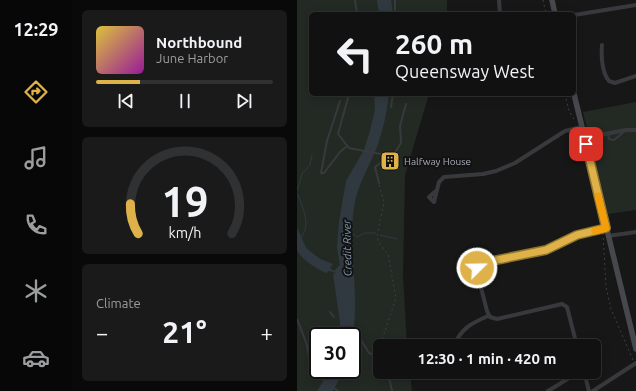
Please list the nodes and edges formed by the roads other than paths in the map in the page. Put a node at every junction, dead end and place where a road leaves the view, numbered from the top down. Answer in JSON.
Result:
{"nodes":[{"id":1,"x":355,"y":0,"type":"edge"},
{"id":2,"x":395,"y":0,"type":"edge"},
{"id":3,"x":499,"y":0,"type":"edge"},
{"id":4,"x":552,"y":0,"type":"edge"},
{"id":5,"x":636,"y":5,"type":"edge"},
{"id":6,"x":357,"y":12,"type":"edge"},
{"id":7,"x":395,"y":12,"type":"edge"},
{"id":8,"x":500,"y":12,"type":"edge"},
{"id":9,"x":555,"y":12,"type":"edge"},
{"id":10,"x":576,"y":15,"type":"edge"},
{"id":11,"x":602,"y":45,"type":"dead end"},
{"id":12,"x":636,"y":76,"type":"edge"},
{"id":13,"x":348,"y":96,"type":"edge"},
{"id":14,"x":393,"y":96,"type":"edge"},
{"id":15,"x":574,"y":96,"type":"edge"},
{"id":16,"x":340,"y":101,"type":"dead end"},
{"id":17,"x":406,"y":104,"type":"dead end"},
{"id":18,"x":391,"y":107,"type":"dead end"},
{"id":19,"x":579,"y":126,"type":"junction"},
{"id":20,"x":626,"y":130,"type":"junction"},
{"id":21,"x":636,"y":130,"type":"edge"},
{"id":22,"x":608,"y":133,"type":"junction"},
{"id":23,"x":584,"y":138,"type":"junction"},
{"id":24,"x":346,"y":147,"type":"dead end"},
{"id":25,"x":394,"y":154,"type":"junction"},
{"id":26,"x":386,"y":155,"type":"junction"},
{"id":27,"x":386,"y":164,"type":"dead end"},
{"id":28,"x":379,"y":183,"type":"road end"},
{"id":29,"x":437,"y":190,"type":"dead end"},
{"id":30,"x":604,"y":230,"type":"junction"},
{"id":31,"x":636,"y":232,"type":"edge"},
{"id":32,"x":607,"y":236,"type":"junction"},
{"id":33,"x":330,"y":312,"type":"dead end"},
{"id":34,"x":488,"y":316,"type":"junction"},
{"id":35,"x":334,"y":317,"type":"dead end"},
{"id":36,"x":297,"y":319,"type":"edge"},
{"id":37,"x":457,"y":339,"type":"edge"},
{"id":38,"x":575,"y":339,"type":"edge"},
{"id":39,"x":361,"y":340,"type":"dead end"},
{"id":40,"x":636,"y":349,"type":"edge"},
{"id":41,"x":373,"y":354,"type":"edge"},
{"id":42,"x":635,"y":362,"type":"edge"},
{"id":43,"x":389,"y":379,"type":"edge"},
{"id":44,"x":568,"y":379,"type":"edge"},
{"id":45,"x":586,"y":379,"type":"edge"},
{"id":46,"x":338,"y":391,"type":"edge"},
{"id":47,"x":392,"y":391,"type":"edge"},
{"id":48,"x":548,"y":391,"type":"edge"},
{"id":49,"x":589,"y":391,"type":"edge"},
{"id":50,"x":593,"y":391,"type":"edge"}],
"edges":[{"from":1,"to":6,"type":"lane"},
{"from":2,"to":7,"type":"lane"},
{"from":3,"to":8,"type":"street"},
{"from":4,"to":9,"type":"street"},
{"from":5,"to":10,"type":"street"},
{"from":11,"to":12,"type":"street"},
{"from":13,"to":26,"type":"lane"},
{"from":14,"to":18,"type":"lane"},
{"from":15,"to":19,"type":"street"},
{"from":16,"to":24,"type":"lane"},
{"from":17,"to":25,"type":"lane"},
{"from":19,"to":23,"type":"street"},
{"from":19,"to":29,"type":"street"},
{"from":20,"to":21,"type":"street"},
{"from":20,"to":22,"type":"street"},
{"from":20,"to":22,"type":"lane"},
{"from":22,"to":23,"type":"street"},
{"from":23,"to":30,"type":"street"},
{"from":25,"to":26,"type":"lane"},
{"from":25,"to":27,"type":"lane"},
{"from":26,"to":28,"type":"lane"},
{"from":30,"to":32,"type":"street"},
{"from":30,"to":34,"type":"street"},
{"from":31,"to":32,"type":"street"},
{"from":32,"to":40,"type":"street"},
{"from":33,"to":35,"type":"lane"},
{"from":34,"to":37,"type":"street"},
{"from":34,"to":38,"type":"street"},
{"from":36,"to":46,"type":"lane"},
{"from":39,"to":41,"type":"lane"},
{"from":42,"to":50,"type":"street"},
{"from":43,"to":47,"type":"lane"},
{"from":44,"to":48,"type":"street"},
{"from":45,"to":49,"type":"street"}]}
